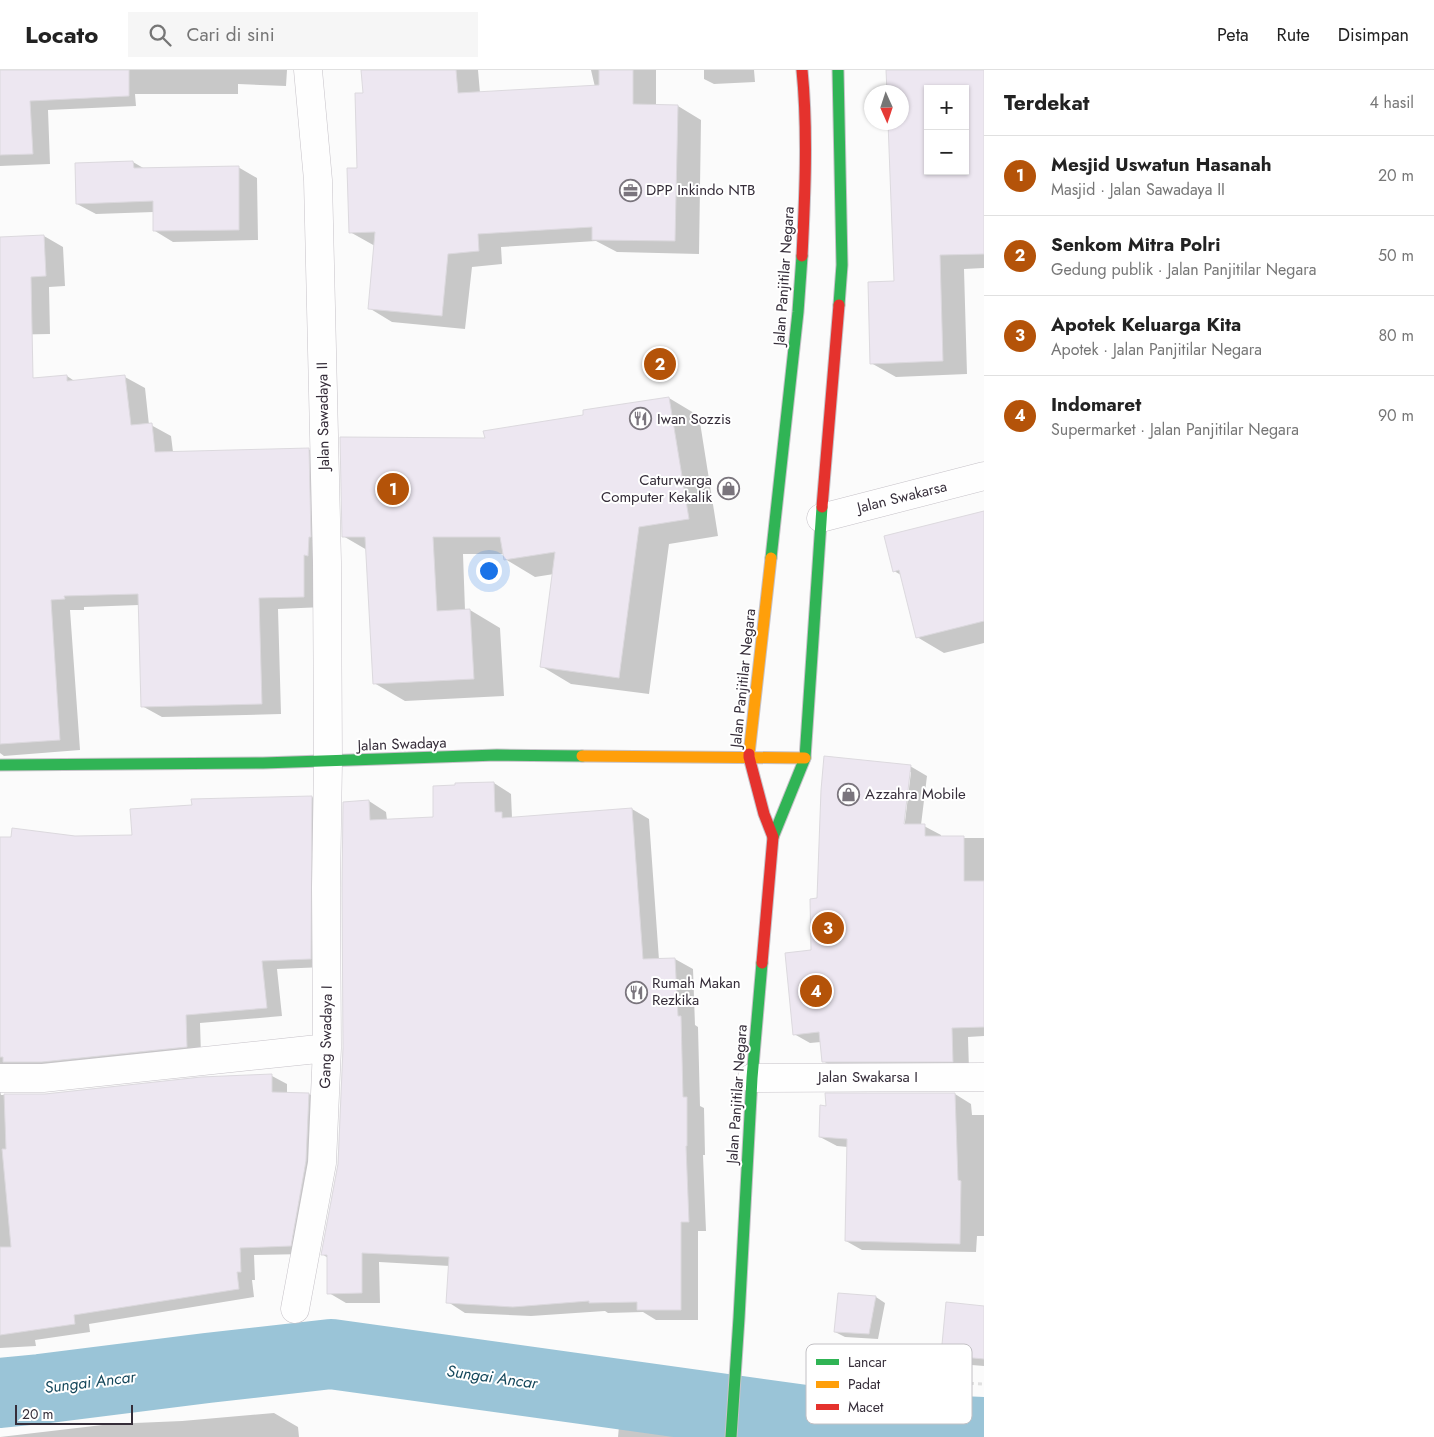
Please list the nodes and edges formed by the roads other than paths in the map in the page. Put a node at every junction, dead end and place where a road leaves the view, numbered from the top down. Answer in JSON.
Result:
{"nodes":[{"id":1,"x":308,"y":70,"type":"edge"},
{"id":2,"x":802,"y":70,"type":"edge"},
{"id":3,"x":838,"y":70,"type":"edge"},
{"id":4,"x":984,"y":476,"type":"edge"},
{"id":5,"x":821,"y":518,"type":"junction"},
{"id":6,"x":749,"y":757,"type":"junction"},
{"id":7,"x":805,"y":758,"type":"junction"},
{"id":8,"x":328,"y":762,"type":"junction"},
{"id":9,"x":0,"y":765,"type":"edge"},
{"id":10,"x":773,"y":837,"type":"junction"},
{"id":11,"x":327,"y":1048,"type":"junction"},
{"id":12,"x":984,"y":1077,"type":"edge"},
{"id":13,"x":0,"y":1078,"type":"edge"},
{"id":14,"x":752,"y":1078,"type":"junction"},
{"id":15,"x":295,"y":1309,"type":"dead end"},
{"id":16,"x":731,"y":1437,"type":"edge"}],
"edges":[{"from":1,"to":8,"type":"street","name":"Jalan Sawadaya II"},
{"from":2,"to":6,"type":"main road","name":"Jalan Panjitilar Negara"},
{"from":3,"to":5,"type":"main road"},
{"from":4,"to":5,"type":"street","name":"Jalan Swakarsa"},
{"from":5,"to":7,"type":"main road"},
{"from":6,"to":7,"type":"main road","name":"Jalan Swadaya"},
{"from":6,"to":8,"type":"main road","name":"Jalan Swadaya"},
{"from":6,"to":10,"type":"main road","name":"Jalan Panjitilar Negara"},
{"from":7,"to":10,"type":"main road"},
{"from":8,"to":9,"type":"main road","name":"Jalan Swadaya"},
{"from":8,"to":11,"type":"street","name":"Gang Swadaya I"},
{"from":10,"to":14,"type":"main road","name":"Jalan Panjitilar Negara"},
{"from":11,"to":13,"type":"street"},
{"from":11,"to":15,"type":"street","name":"Gang Swadaya I"},
{"from":12,"to":14,"type":"street","name":"Jalan Swakarsa I"},
{"from":14,"to":16,"type":"main road","name":"Jalan Panjitilar Negara"}]}
